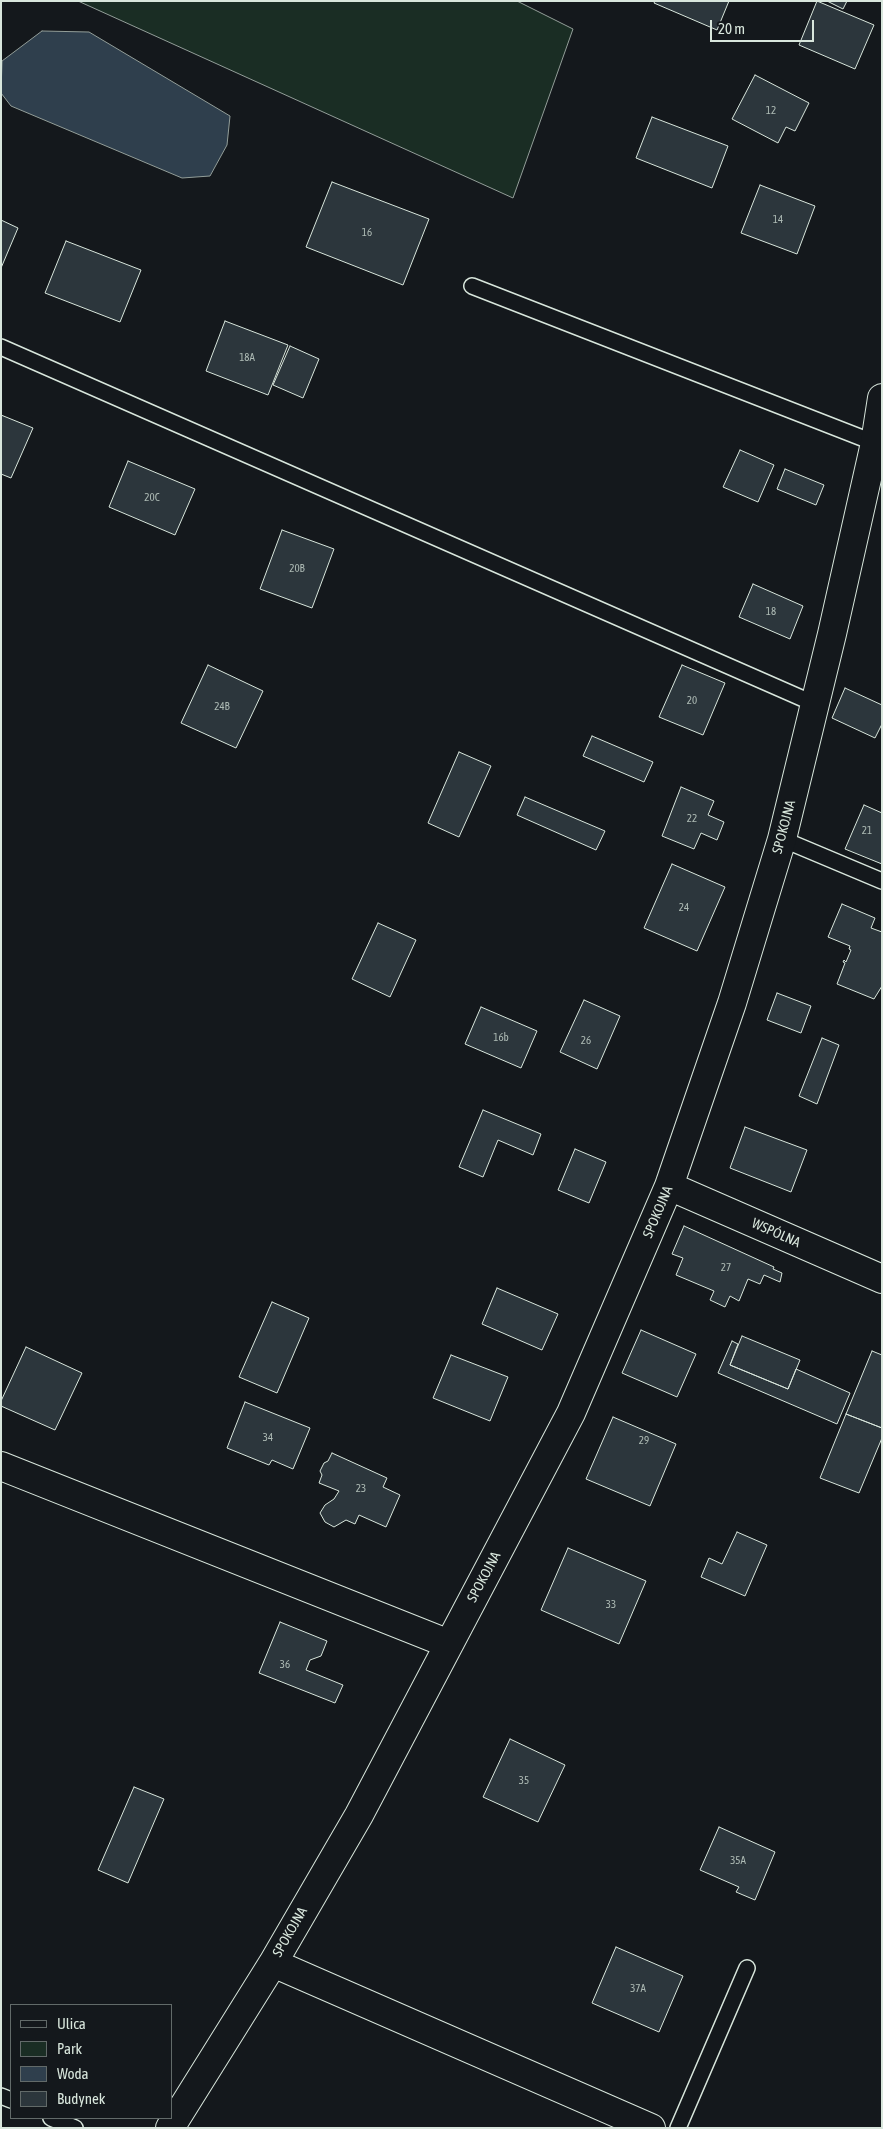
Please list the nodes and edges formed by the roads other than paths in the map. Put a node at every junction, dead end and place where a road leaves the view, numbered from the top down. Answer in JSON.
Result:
{"nodes":[{"id":1,"x":472,"y":286,"type":"dead end"},
{"id":2,"x":1,"y":347,"type":"edge"},
{"id":3,"x":882,"y":398,"type":"edge"},
{"id":4,"x":875,"y":443,"type":"junction"},
{"id":5,"x":815,"y":704,"type":"junction"},
{"id":6,"x":782,"y":839,"type":"junction"},
{"id":7,"x":882,"y":881,"type":"edge"},
{"id":8,"x":670,"y":1186,"type":"junction"},
{"id":9,"x":882,"y":1279,"type":"edge"},
{"id":10,"x":1,"y":1466,"type":"edge"},
{"id":11,"x":449,"y":1644,"type":"junction"},
{"id":12,"x":273,"y":1963,"type":"junction"},
{"id":13,"x":746,"y":1968,"type":"dead end"},
{"id":14,"x":53,"y":2119,"type":"edge"},
{"id":15,"x":74,"y":2128,"type":"edge"},
{"id":16,"x":170,"y":2128,"type":"edge"},
{"id":17,"x":651,"y":2128,"type":"edge"},
{"id":18,"x":678,"y":2128,"type":"edge"}],
"edges":[{"from":1,"to":4,"type":"lane"},
{"from":2,"to":5,"type":"lane"},
{"from":3,"to":4,"type":"street","name":"SPOKOJNA"},
{"from":4,"to":5,"type":"street","name":"SPOKOJNA"},
{"from":5,"to":6,"type":"street","name":"SPOKOJNA"},
{"from":6,"to":7,"type":"lane"},
{"from":6,"to":8,"type":"street","name":"SPOKOJNA"},
{"from":8,"to":9,"type":"street","name":"WSPÓLNA"},
{"from":8,"to":11,"type":"street","name":"SPOKOJNA"},
{"from":10,"to":11,"type":"street"},
{"from":11,"to":12,"type":"street","name":"SPOKOJNA"},
{"from":12,"to":16,"type":"street","name":"SPOKOJNA"},
{"from":12,"to":17,"type":"street","name":"SPOKOJNA"},
{"from":13,"to":18,"type":"lane"},
{"from":14,"to":15,"type":"lane"}]}
